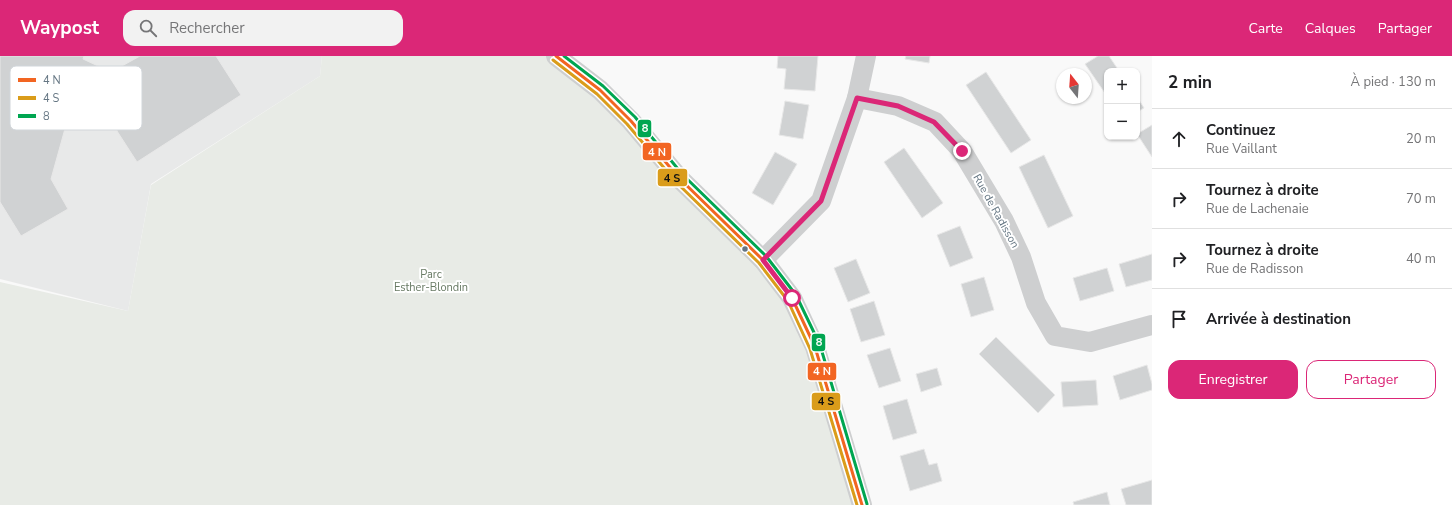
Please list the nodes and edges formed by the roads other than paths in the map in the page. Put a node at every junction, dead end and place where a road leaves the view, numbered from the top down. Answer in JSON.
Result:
{"nodes":[{"id":1,"x":556,"y":56,"type":"edge"},
{"id":2,"x":866,"y":56,"type":"edge"},
{"id":3,"x":857,"y":98,"type":"junction"},
{"id":4,"x":763,"y":260,"type":"junction"},
{"id":5,"x":1152,"y":325,"type":"edge"},
{"id":6,"x":862,"y":505,"type":"edge"}],
"edges":[{"from":1,"to":4,"type":"street"},
{"from":2,"to":3,"type":"street"},
{"from":3,"to":4,"type":"street"},
{"from":3,"to":5,"type":"street","name":"Rue de Radisson"},
{"from":4,"to":6,"type":"street"}]}
